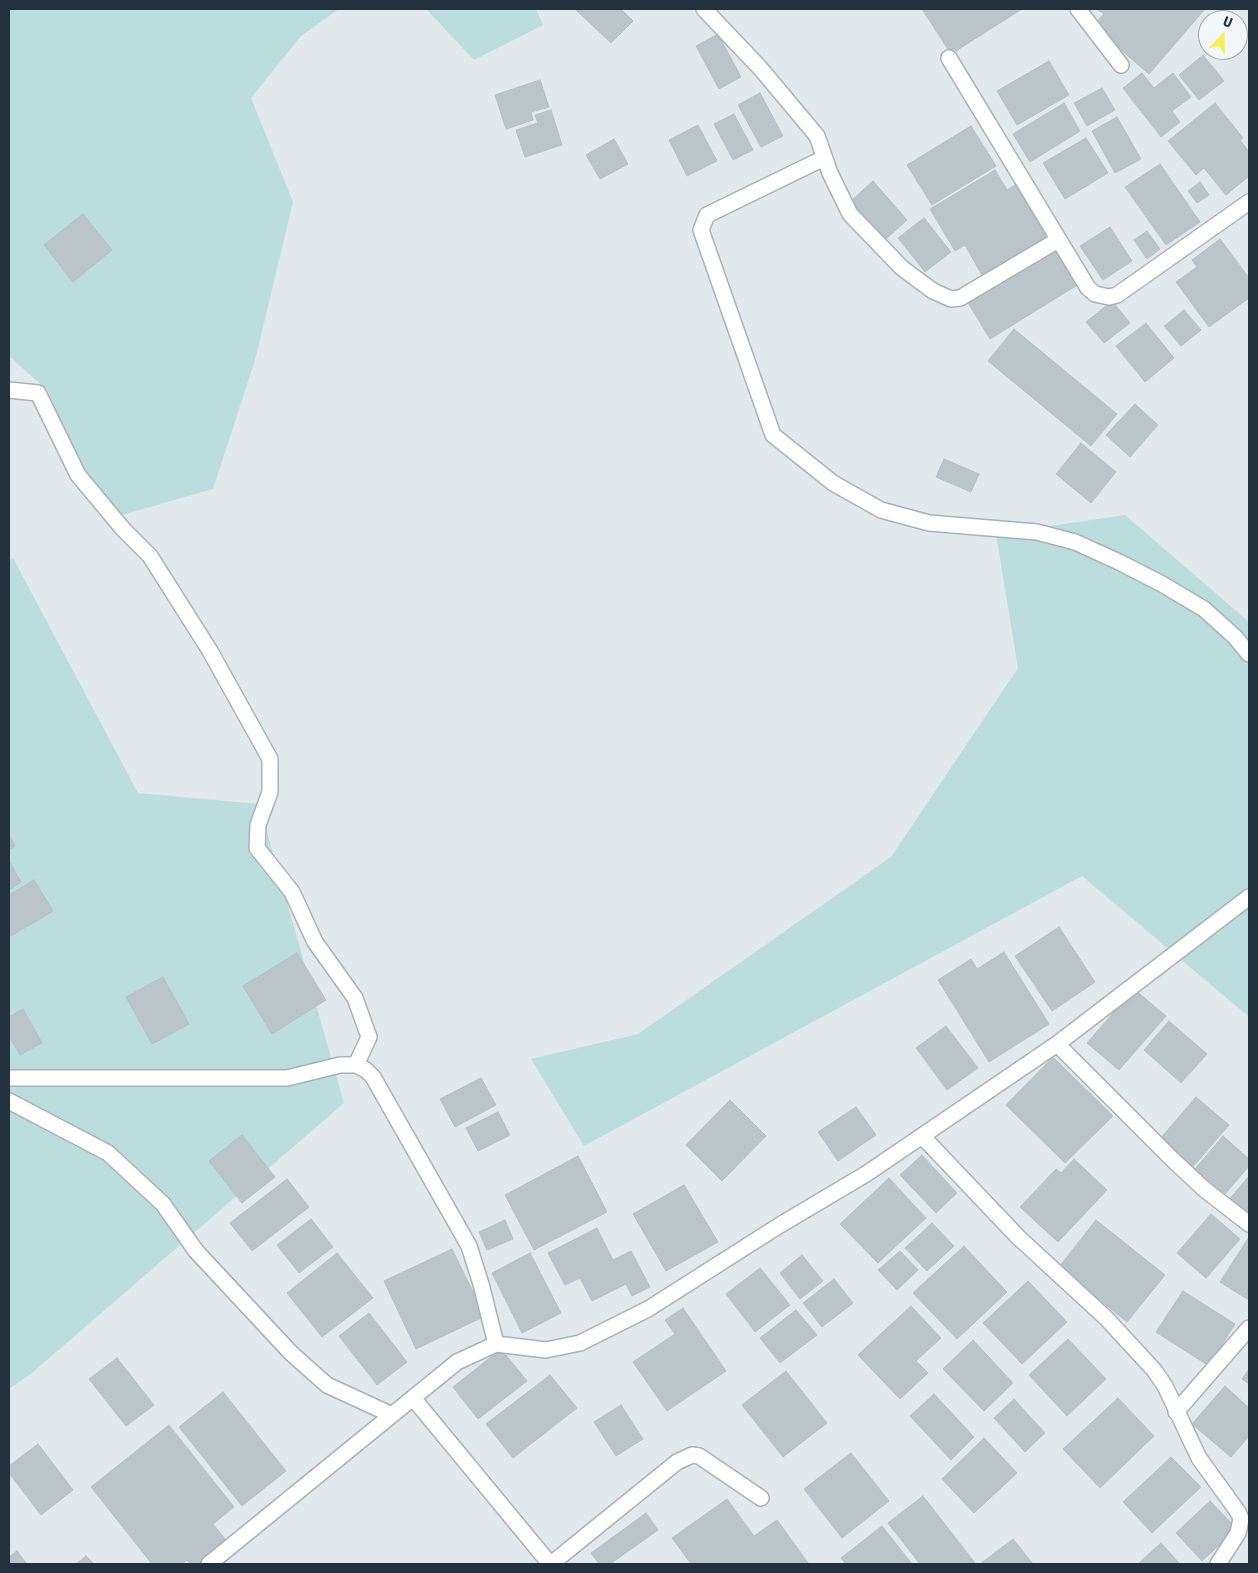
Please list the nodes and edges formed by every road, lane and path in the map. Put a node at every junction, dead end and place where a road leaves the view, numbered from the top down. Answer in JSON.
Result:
{"nodes":[{"id":1,"x":704,"y":9,"type":"edge"},
{"id":2,"x":1078,"y":9,"type":"edge"},
{"id":3,"x":949,"y":58,"type":"dead end"},
{"id":4,"x":1121,"y":65,"type":"dead end"},
{"id":5,"x":824,"y":158,"type":"junction"},
{"id":6,"x":1249,"y":202,"type":"edge"},
{"id":7,"x":1058,"y":240,"type":"junction"},
{"id":8,"x":9,"y":390,"type":"edge"},
{"id":9,"x":1249,"y":654,"type":"edge"},
{"id":10,"x":1249,"y":897,"type":"edge"},
{"id":11,"x":1057,"y":1044,"type":"junction"},
{"id":12,"x":356,"y":1065,"type":"junction"},
{"id":13,"x":9,"y":1078,"type":"edge"},
{"id":14,"x":9,"y":1101,"type":"edge"},
{"id":15,"x":922,"y":1136,"type":"junction"},
{"id":16,"x":1249,"y":1224,"type":"edge"},
{"id":17,"x":1249,"y":1328,"type":"edge"},
{"id":18,"x":496,"y":1344,"type":"junction"},
{"id":19,"x":413,"y":1398,"type":"junction"},
{"id":20,"x":1176,"y":1412,"type":"junction"},
{"id":21,"x":392,"y":1415,"type":"junction"},
{"id":22,"x":761,"y":1498,"type":"dead end"},
{"id":23,"x":209,"y":1564,"type":"edge"},
{"id":24,"x":550,"y":1564,"type":"edge"},
{"id":25,"x":1218,"y":1564,"type":"edge"}],
"edges":[{"from":1,"to":5,"type":"street"},
{"from":2,"to":4,"type":"street"},
{"from":3,"to":7,"type":"street"},
{"from":5,"to":7,"type":"street"},
{"from":5,"to":9,"type":"street"},
{"from":6,"to":7,"type":"street"},
{"from":8,"to":12,"type":"street"},
{"from":10,"to":11,"type":"street"},
{"from":11,"to":15,"type":"street"},
{"from":11,"to":16,"type":"street"},
{"from":12,"to":13,"type":"street"},
{"from":12,"to":18,"type":"street"},
{"from":14,"to":21,"type":"street"},
{"from":15,"to":18,"type":"street"},
{"from":15,"to":20,"type":"street"},
{"from":17,"to":20,"type":"street"},
{"from":18,"to":19,"type":"street"},
{"from":19,"to":21,"type":"street"},
{"from":19,"to":24,"type":"street"},
{"from":20,"to":25,"type":"street"},
{"from":21,"to":23,"type":"street"},
{"from":22,"to":24,"type":"street"}]}
